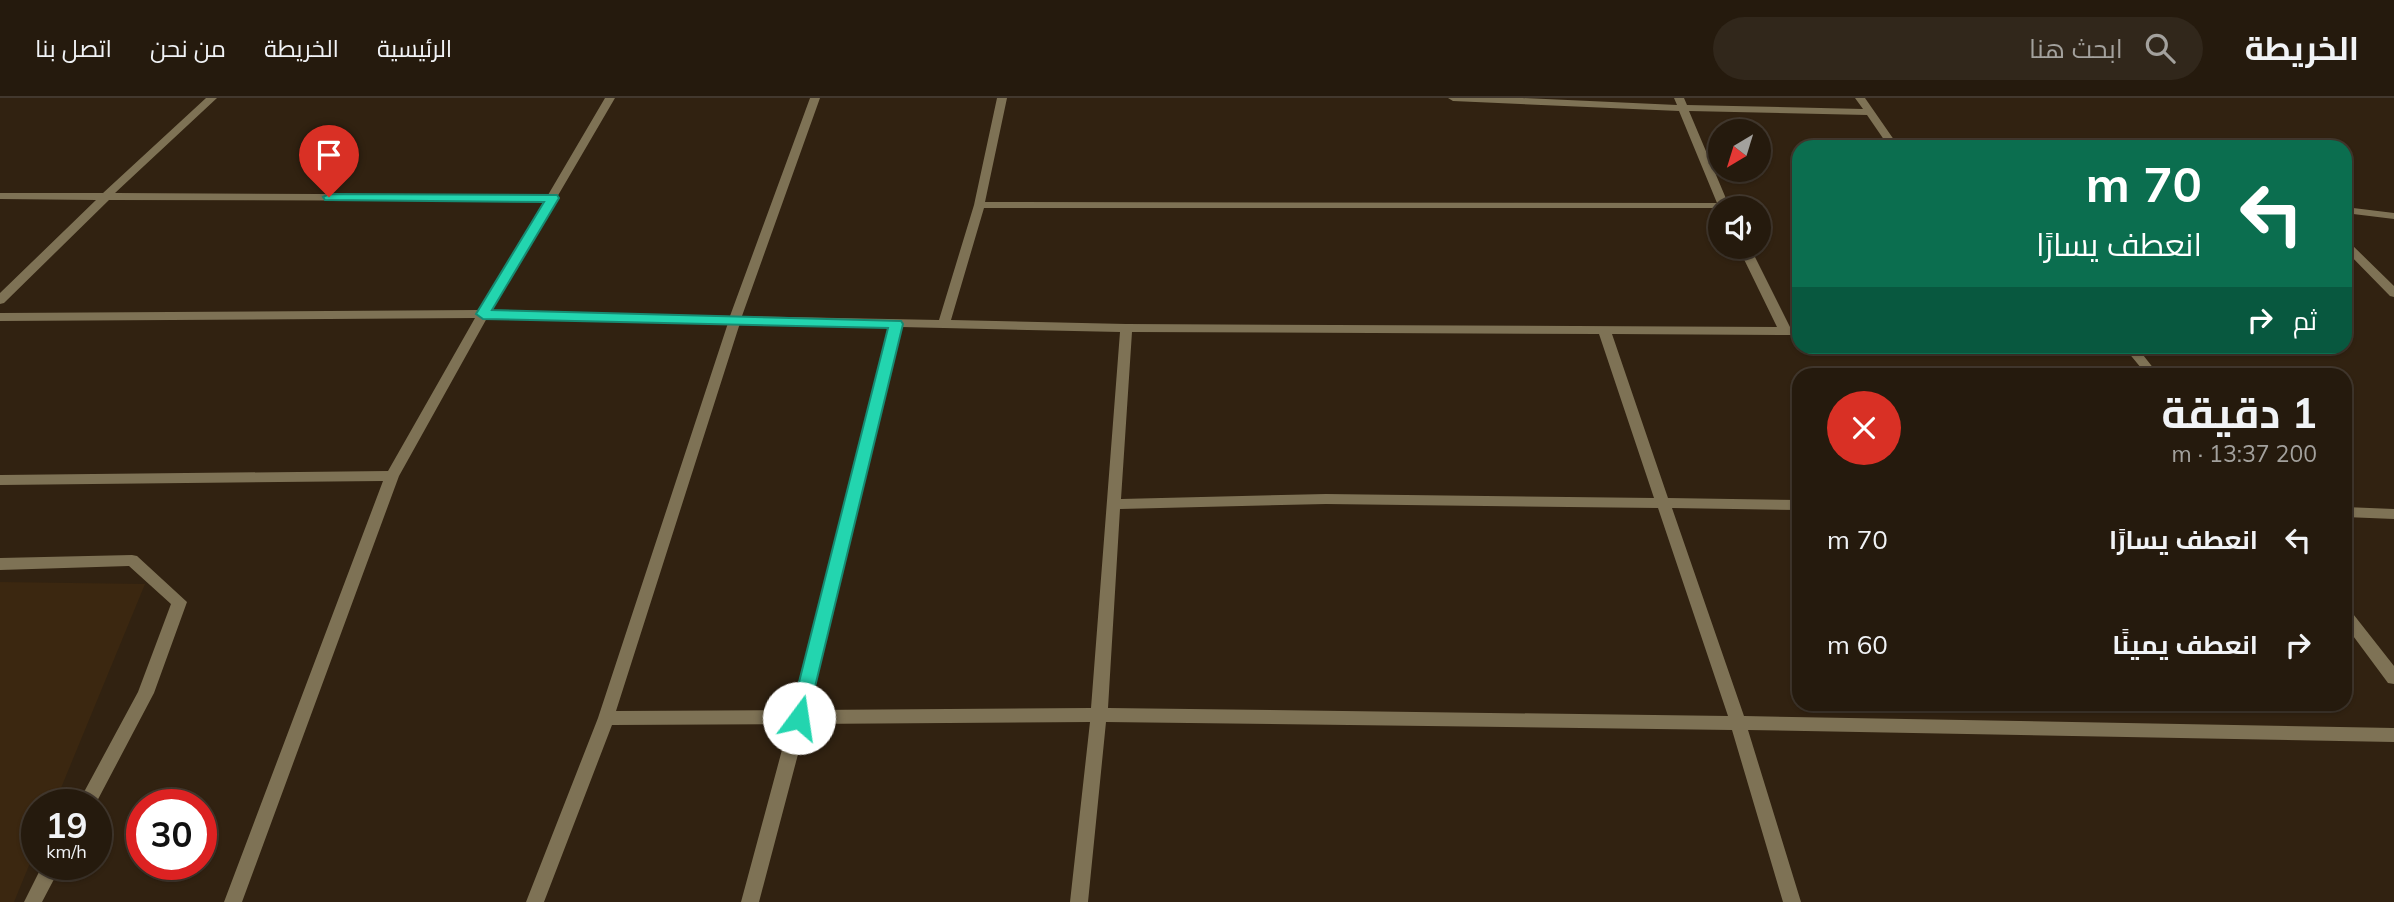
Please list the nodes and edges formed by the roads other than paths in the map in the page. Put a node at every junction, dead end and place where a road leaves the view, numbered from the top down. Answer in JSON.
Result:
{"nodes":[{"id":1,"x":212,"y":98,"type":"edge"},
{"id":2,"x":610,"y":98,"type":"edge"},
{"id":3,"x":815,"y":98,"type":"edge"},
{"id":4,"x":1002,"y":98,"type":"edge"},
{"id":5,"x":1453,"y":98,"type":"edge"},
{"id":6,"x":1679,"y":98,"type":"edge"},
{"id":7,"x":1860,"y":98,"type":"edge"},
{"id":8,"x":1498,"y":99,"type":"edge"},
{"id":9,"x":1685,"y":108,"type":"junction"},
{"id":10,"x":1868,"y":112,"type":"junction"},
{"id":11,"x":1889,"y":140,"type":"edge"},
{"id":12,"x":0,"y":196,"type":"edge"},
{"id":13,"x":1720,"y":196,"type":"edge"},
{"id":14,"x":105,"y":197,"type":"junction"},
{"id":15,"x":553,"y":198,"type":"junction"},
{"id":16,"x":979,"y":205,"type":"junction"},
{"id":17,"x":1708,"y":207,"type":"edge"},
{"id":18,"x":2352,"y":212,"type":"edge"},
{"id":19,"x":2394,"y":216,"type":"edge"},
{"id":20,"x":2352,"y":251,"type":"edge"},
{"id":21,"x":1751,"y":259,"type":"edge"},
{"id":22,"x":2394,"y":293,"type":"edge"},
{"id":23,"x":0,"y":300,"type":"edge"},
{"id":24,"x":483,"y":314,"type":"junction"},
{"id":25,"x":0,"y":317,"type":"edge"},
{"id":26,"x":735,"y":319,"type":"junction"},
{"id":27,"x":896,"y":324,"type":"junction"},
{"id":28,"x":944,"y":326,"type":"junction"},
{"id":29,"x":1126,"y":328,"type":"junction"},
{"id":30,"x":1604,"y":330,"type":"junction"},
{"id":31,"x":1792,"y":330,"type":"edge"},
{"id":32,"x":2136,"y":354,"type":"edge"},
{"id":33,"x":2147,"y":368,"type":"edge"},
{"id":34,"x":392,"y":477,"type":"junction"},
{"id":35,"x":0,"y":480,"type":"edge"},
{"id":36,"x":1114,"y":503,"type":"junction"},
{"id":37,"x":1665,"y":503,"type":"junction"},
{"id":38,"x":1792,"y":505,"type":"edge"},
{"id":39,"x":2352,"y":512,"type":"edge"},
{"id":40,"x":2394,"y":514,"type":"edge"},
{"id":41,"x":0,"y":564,"type":"edge"},
{"id":42,"x":2352,"y":623,"type":"edge"},
{"id":43,"x":2394,"y":678,"type":"edge"},
{"id":44,"x":1099,"y":715,"type":"junction"},
{"id":45,"x":606,"y":718,"type":"junction"},
{"id":46,"x":799,"y":718,"type":"junction"},
{"id":47,"x":1738,"y":723,"type":"junction"},
{"id":48,"x":2394,"y":735,"type":"edge"},
{"id":49,"x":95,"y":789,"type":"edge"},
{"id":50,"x":45,"y":880,"type":"edge"},
{"id":51,"x":33,"y":902,"type":"edge"},
{"id":52,"x":233,"y":902,"type":"edge"},
{"id":53,"x":535,"y":902,"type":"edge"},
{"id":54,"x":750,"y":902,"type":"edge"},
{"id":55,"x":1079,"y":902,"type":"edge"},
{"id":56,"x":1792,"y":902,"type":"edge"}],
"edges":[{"from":1,"to":14,"type":"street"},
{"from":2,"to":15,"type":"street"},
{"from":3,"to":26,"type":"street"},
{"from":4,"to":16,"type":"street"},
{"from":5,"to":8,"type":"street"},
{"from":6,"to":9,"type":"street"},
{"from":7,"to":10,"type":"street"},
{"from":8,"to":9,"type":"street"},
{"from":9,"to":10,"type":"street"},
{"from":9,"to":13,"type":"street"},
{"from":10,"to":11,"type":"street"},
{"from":12,"to":14,"type":"street"},
{"from":14,"to":15,"type":"street"},
{"from":14,"to":23,"type":"street"},
{"from":15,"to":24,"type":"street"},
{"from":16,"to":17,"type":"street"},
{"from":16,"to":28,"type":"street"},
{"from":18,"to":19,"type":"street"},
{"from":20,"to":22,"type":"street"},
{"from":21,"to":31,"type":"street"},
{"from":24,"to":25,"type":"street"},
{"from":24,"to":26,"type":"street"},
{"from":24,"to":34,"type":"street"},
{"from":26,"to":27,"type":"street"},
{"from":26,"to":45,"type":"street"},
{"from":27,"to":28,"type":"street"},
{"from":27,"to":46,"type":"street"},
{"from":28,"to":29,"type":"street"},
{"from":29,"to":30,"type":"street"},
{"from":29,"to":36,"type":"street"},
{"from":30,"to":31,"type":"street"},
{"from":30,"to":37,"type":"street"},
{"from":32,"to":33,"type":"street"},
{"from":34,"to":35,"type":"street"},
{"from":34,"to":52,"type":"street"},
{"from":36,"to":37,"type":"street"},
{"from":36,"to":44,"type":"street"},
{"from":37,"to":38,"type":"street"},
{"from":37,"to":47,"type":"street"},
{"from":39,"to":40,"type":"street"},
{"from":41,"to":49,"type":"street"},
{"from":42,"to":43,"type":"street"},
{"from":44,"to":46,"type":"street"},
{"from":44,"to":47,"type":"street"},
{"from":44,"to":55,"type":"street"},
{"from":45,"to":46,"type":"street"},
{"from":45,"to":53,"type":"street"},
{"from":46,"to":54,"type":"street"},
{"from":47,"to":48,"type":"street"},
{"from":47,"to":56,"type":"street"},
{"from":50,"to":51,"type":"street"}]}
